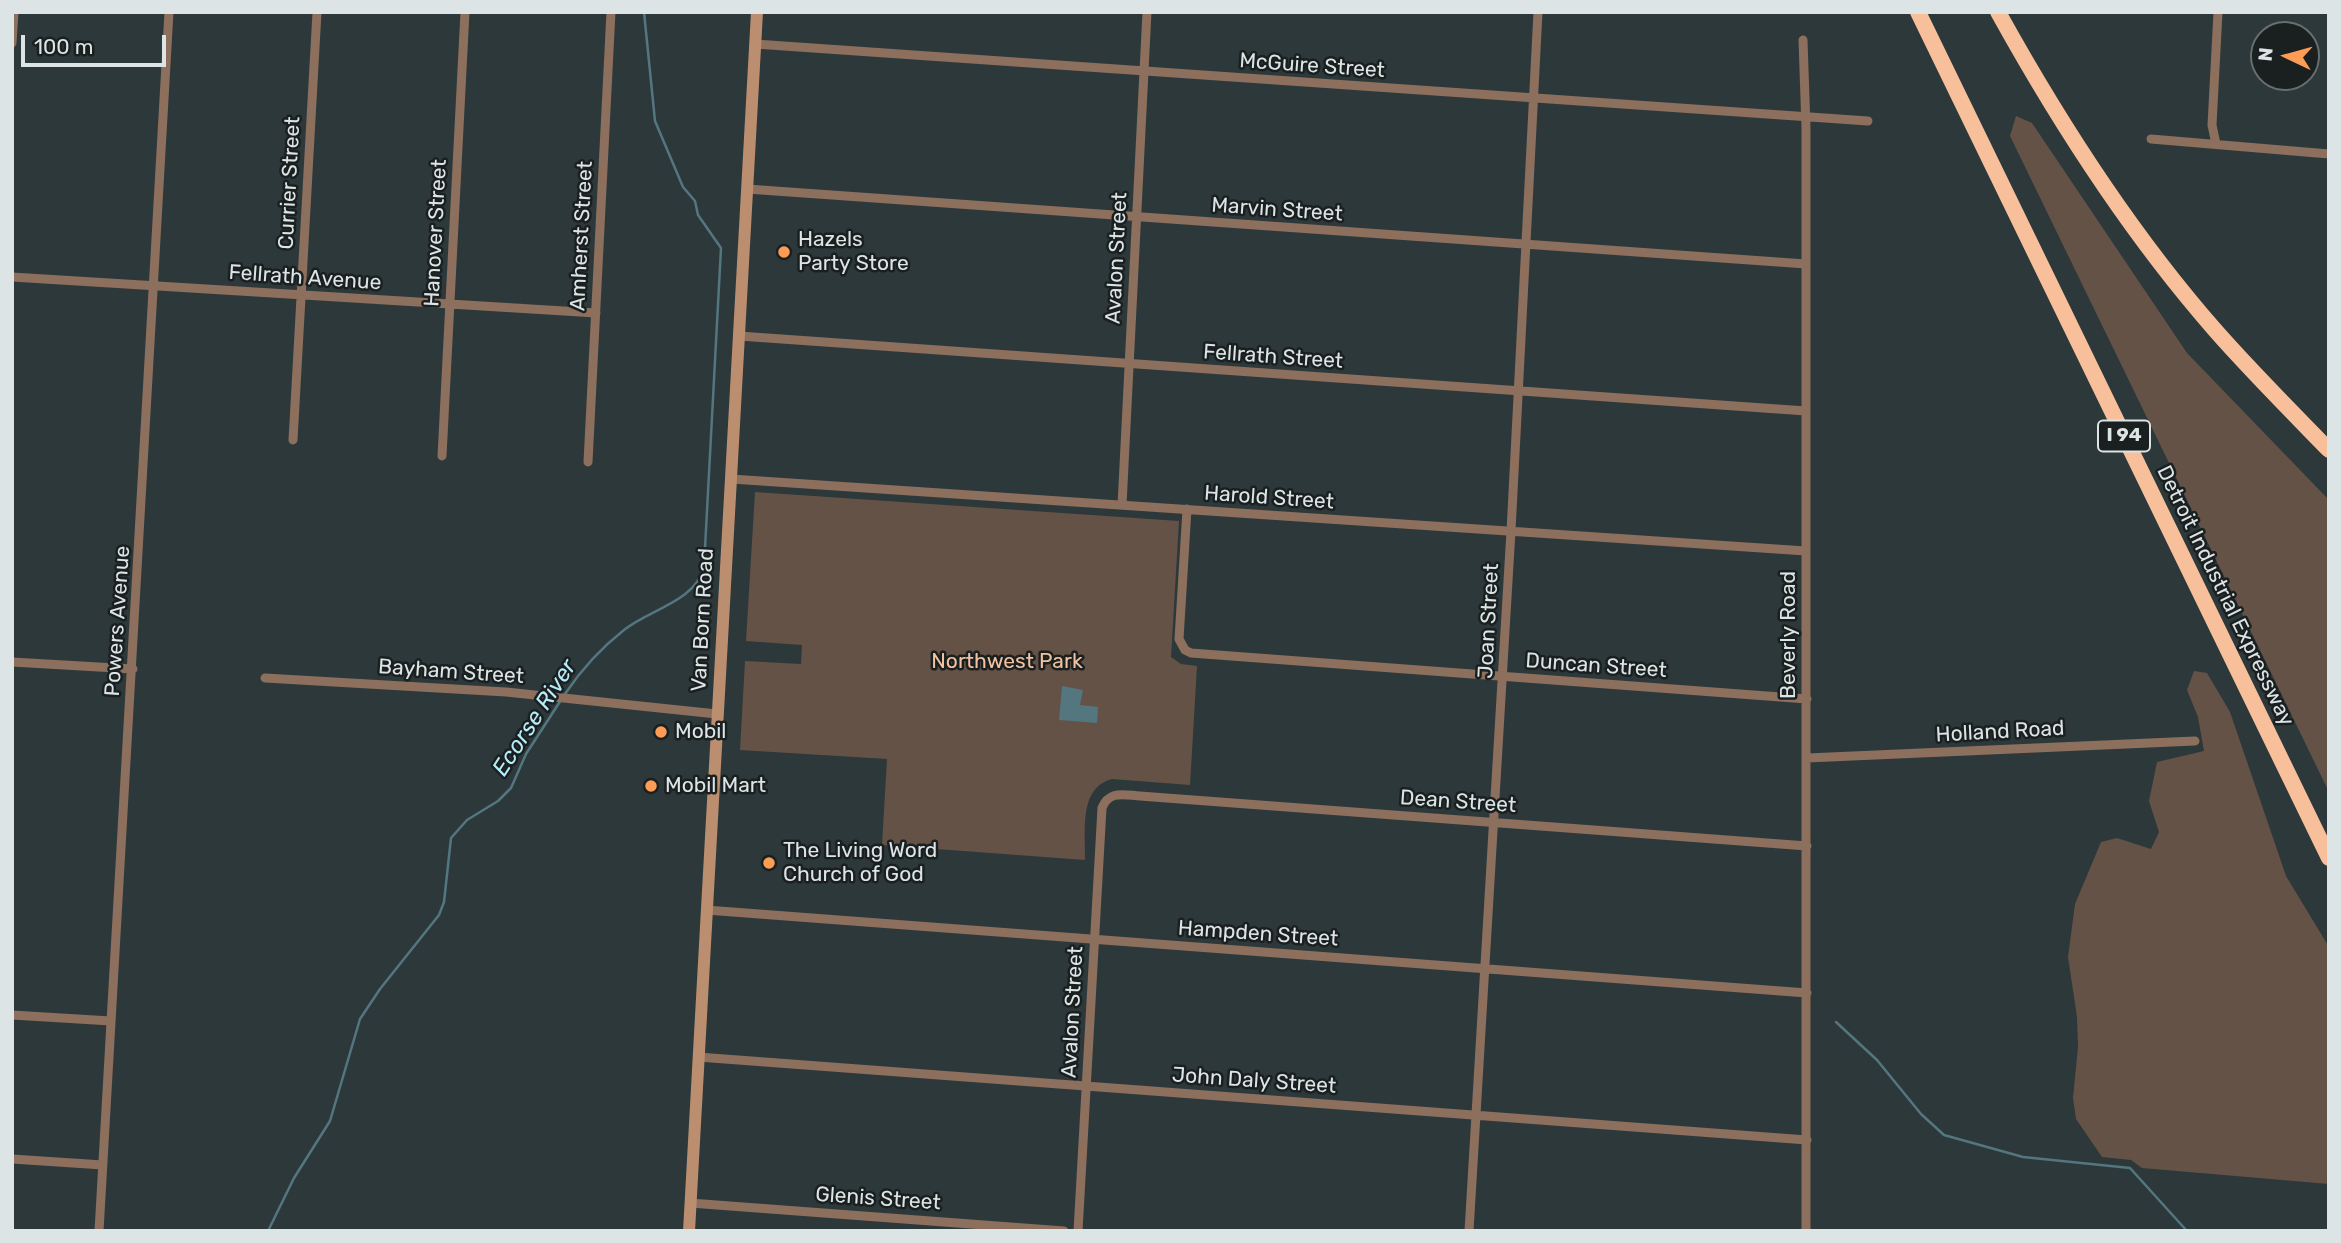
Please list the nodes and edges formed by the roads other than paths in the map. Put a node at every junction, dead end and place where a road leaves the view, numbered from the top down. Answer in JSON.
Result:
{"nodes":[{"id":1,"x":14,"y":12,"type":"edge"},
{"id":2,"x":169,"y":12,"type":"edge"},
{"id":3,"x":317,"y":12,"type":"edge"},
{"id":4,"x":465,"y":12,"type":"edge"},
{"id":5,"x":611,"y":12,"type":"edge"},
{"id":6,"x":757,"y":12,"type":"edge"},
{"id":7,"x":1147,"y":12,"type":"edge"},
{"id":8,"x":1538,"y":12,"type":"edge"},
{"id":9,"x":1998,"y":12,"type":"edge"},
{"id":10,"x":2218,"y":12,"type":"edge"},
{"id":11,"x":1919,"y":13,"type":"edge"},
{"id":12,"x":1803,"y":40,"type":"dead end"},
{"id":13,"x":12,"y":43,"type":"edge"},
{"id":14,"x":755,"y":44,"type":"junction"},
{"id":15,"x":1144,"y":73,"type":"junction"},
{"id":16,"x":1534,"y":99,"type":"junction"},
{"id":17,"x":1806,"y":116,"type":"junction"},
{"id":18,"x":1868,"y":121,"type":"dead end"},
{"id":19,"x":2151,"y":139,"type":"dead end"},
{"id":20,"x":2216,"y":144,"type":"junction"},
{"id":21,"x":2329,"y":155,"type":"edge"},
{"id":22,"x":747,"y":189,"type":"junction"},
{"id":23,"x":1136,"y":219,"type":"junction"},
{"id":24,"x":1527,"y":244,"type":"junction"},
{"id":25,"x":1806,"y":264,"type":"junction"},
{"id":26,"x":12,"y":277,"type":"edge"},
{"id":27,"x":155,"y":286,"type":"junction"},
{"id":28,"x":302,"y":295,"type":"junction"},
{"id":29,"x":449,"y":304,"type":"junction"},
{"id":30,"x":596,"y":313,"type":"junction"},
{"id":31,"x":739,"y":336,"type":"junction"},
{"id":32,"x":1129,"y":365,"type":"junction"},
{"id":33,"x":1519,"y":391,"type":"junction"},
{"id":34,"x":1806,"y":411,"type":"junction"},
{"id":35,"x":293,"y":440,"type":"dead end"},
{"id":36,"x":2329,"y":450,"type":"edge"},
{"id":37,"x":442,"y":456,"type":"dead end"},
{"id":38,"x":588,"y":462,"type":"dead end"},
{"id":39,"x":731,"y":478,"type":"junction"},
{"id":40,"x":1122,"y":505,"type":"junction"},
{"id":41,"x":1187,"y":509,"type":"junction"},
{"id":42,"x":1511,"y":531,"type":"junction"},
{"id":43,"x":1806,"y":551,"type":"junction"},
{"id":44,"x":12,"y":662,"type":"edge"},
{"id":45,"x":133,"y":669,"type":"junction"},
{"id":46,"x":1503,"y":676,"type":"junction"},
{"id":47,"x":265,"y":678,"type":"dead end"},
{"id":48,"x":1807,"y":699,"type":"junction"},
{"id":49,"x":718,"y":714,"type":"junction"},
{"id":50,"x":2195,"y":741,"type":"dead end"},
{"id":51,"x":1807,"y":758,"type":"junction"},
{"id":52,"x":1108,"y":797,"type":"joint"},
{"id":53,"x":1494,"y":823,"type":"junction"},
{"id":54,"x":1807,"y":846,"type":"junction"},
{"id":55,"x":2329,"y":858,"type":"edge"},
{"id":56,"x":706,"y":910,"type":"junction"},
{"id":57,"x":1095,"y":940,"type":"junction"},
{"id":58,"x":1485,"y":968,"type":"junction"},
{"id":59,"x":1807,"y":993,"type":"junction"},
{"id":60,"x":12,"y":1015,"type":"edge"},
{"id":61,"x":111,"y":1020,"type":"junction"},
{"id":62,"x":698,"y":1057,"type":"junction"},
{"id":63,"x":1087,"y":1086,"type":"junction"},
{"id":64,"x":1476,"y":1115,"type":"junction"},
{"id":65,"x":1807,"y":1140,"type":"junction"},
{"id":66,"x":12,"y":1159,"type":"edge"},
{"id":67,"x":103,"y":1165,"type":"junction"},
{"id":68,"x":690,"y":1203,"type":"junction"},
{"id":69,"x":99,"y":1231,"type":"edge"},
{"id":70,"x":689,"y":1231,"type":"edge"},
{"id":71,"x":1063,"y":1231,"type":"edge"},
{"id":72,"x":1078,"y":1231,"type":"edge"},
{"id":73,"x":1469,"y":1231,"type":"edge"},
{"id":74,"x":1806,"y":1231,"type":"edge"}],
"edges":[{"from":1,"to":13,"type":"street"},
{"from":2,"to":27,"type":"street","name":"Powers Avenue"},
{"from":3,"to":28,"type":"street","name":"Currier Street"},
{"from":4,"to":29,"type":"street","name":"Hanover Street"},
{"from":5,"to":30,"type":"street","name":"Amherst Street"},
{"from":6,"to":14,"type":"main road","name":"Van Born Road"},
{"from":7,"to":15,"type":"street","name":"Avalon Street"},
{"from":8,"to":16,"type":"street","name":"Joan Street"},
{"from":9,"to":36,"type":"highway"},
{"from":10,"to":20,"type":"street"},
{"from":11,"to":55,"type":"highway","name":"Detroit Industrial Expressway","number":"I 94"},
{"from":12,"to":17,"type":"street","name":"Beverly Road"},
{"from":14,"to":15,"type":"street","name":"McGuire Street"},
{"from":14,"to":22,"type":"main road","name":"Van Born Road"},
{"from":15,"to":16,"type":"street","name":"McGuire Street"},
{"from":15,"to":23,"type":"street","name":"Avalon Street"},
{"from":16,"to":17,"type":"street","name":"McGuire Street"},
{"from":16,"to":24,"type":"street","name":"Joan Street"},
{"from":17,"to":18,"type":"street","name":"McGuire Street"},
{"from":17,"to":25,"type":"street","name":"Beverly Road"},
{"from":19,"to":20,"type":"street"},
{"from":20,"to":21,"type":"street"},
{"from":22,"to":23,"type":"street","name":"Marvin Street"},
{"from":22,"to":31,"type":"main road","name":"Van Born Road"},
{"from":23,"to":24,"type":"street","name":"Marvin Street"},
{"from":23,"to":32,"type":"street","name":"Avalon Street"},
{"from":24,"to":25,"type":"street","name":"Marvin Street"},
{"from":24,"to":33,"type":"street","name":"Joan Street"},
{"from":25,"to":34,"type":"street","name":"Beverly Road"},
{"from":26,"to":27,"type":"street","name":"Fellrath Avenue"},
{"from":27,"to":28,"type":"street","name":"Fellrath Avenue"},
{"from":27,"to":45,"type":"street","name":"Powers Avenue"},
{"from":28,"to":29,"type":"street","name":"Fellrath Avenue"},
{"from":28,"to":35,"type":"street","name":"Currier Street"},
{"from":29,"to":30,"type":"street","name":"Fellrath Avenue"},
{"from":29,"to":37,"type":"street","name":"Hanover Street"},
{"from":30,"to":38,"type":"street","name":"Amherst Street"},
{"from":31,"to":32,"type":"street","name":"Fellrath Street"},
{"from":31,"to":39,"type":"main road","name":"Van Born Road"},
{"from":32,"to":33,"type":"street","name":"Fellrath Street"},
{"from":32,"to":40,"type":"street","name":"Avalon Street"},
{"from":33,"to":34,"type":"street","name":"Fellrath Street"},
{"from":33,"to":42,"type":"street","name":"Joan Street"},
{"from":34,"to":43,"type":"street","name":"Beverly Road"},
{"from":39,"to":40,"type":"street","name":"Harold Street"},
{"from":39,"to":49,"type":"main road","name":"Van Born Road"},
{"from":40,"to":41,"type":"street","name":"Harold Street"},
{"from":41,"to":42,"type":"street","name":"Harold Street"},
{"from":41,"to":46,"type":"street","name":"Duncan Street"},
{"from":42,"to":43,"type":"street","name":"Harold Street"},
{"from":42,"to":46,"type":"street","name":"Joan Street"},
{"from":43,"to":48,"type":"street","name":"Beverly Road"},
{"from":44,"to":45,"type":"street"},
{"from":45,"to":61,"type":"street","name":"Powers Avenue"},
{"from":46,"to":48,"type":"street","name":"Duncan Street"},
{"from":46,"to":53,"type":"street","name":"Joan Street"},
{"from":47,"to":49,"type":"street","name":"Bayham Street"},
{"from":48,"to":51,"type":"street","name":"Beverly Road"},
{"from":49,"to":56,"type":"main road","name":"Van Born Road"},
{"from":50,"to":51,"type":"street","name":"Holland Road"},
{"from":51,"to":54,"type":"street","name":"Beverly Road"},
{"from":52,"to":53,"type":"street","name":"Dean Street"},
{"from":52,"to":57,"type":"street","name":"Avalon Street"},
{"from":53,"to":54,"type":"street","name":"Dean Street"},
{"from":53,"to":58,"type":"street","name":"Joan Street"},
{"from":54,"to":59,"type":"street","name":"Beverly Road"},
{"from":56,"to":57,"type":"street","name":"Hampden Street"},
{"from":56,"to":62,"type":"main road","name":"Van Born Road"},
{"from":57,"to":58,"type":"street","name":"Hampden Street"},
{"from":57,"to":63,"type":"street","name":"Avalon Street"},
{"from":58,"to":59,"type":"street","name":"Hampden Street"},
{"from":58,"to":64,"type":"street","name":"Joan Street"},
{"from":59,"to":65,"type":"street","name":"Beverly Road"},
{"from":60,"to":61,"type":"street"},
{"from":61,"to":67,"type":"street","name":"Powers Avenue"},
{"from":62,"to":63,"type":"street","name":"John Daly Street"},
{"from":62,"to":68,"type":"main road","name":"Van Born Road"},
{"from":63,"to":64,"type":"street","name":"John Daly Street"},
{"from":63,"to":72,"type":"street","name":"Avalon Street"},
{"from":64,"to":65,"type":"street","name":"John Daly Street"},
{"from":64,"to":73,"type":"street","name":"Joan Street"},
{"from":65,"to":74,"type":"street","name":"Beverly Road"},
{"from":66,"to":67,"type":"street"},
{"from":67,"to":69,"type":"street","name":"Powers Avenue"},
{"from":68,"to":70,"type":"main road","name":"Van Born Road"},
{"from":68,"to":71,"type":"street","name":"Glenis Street"}]}
